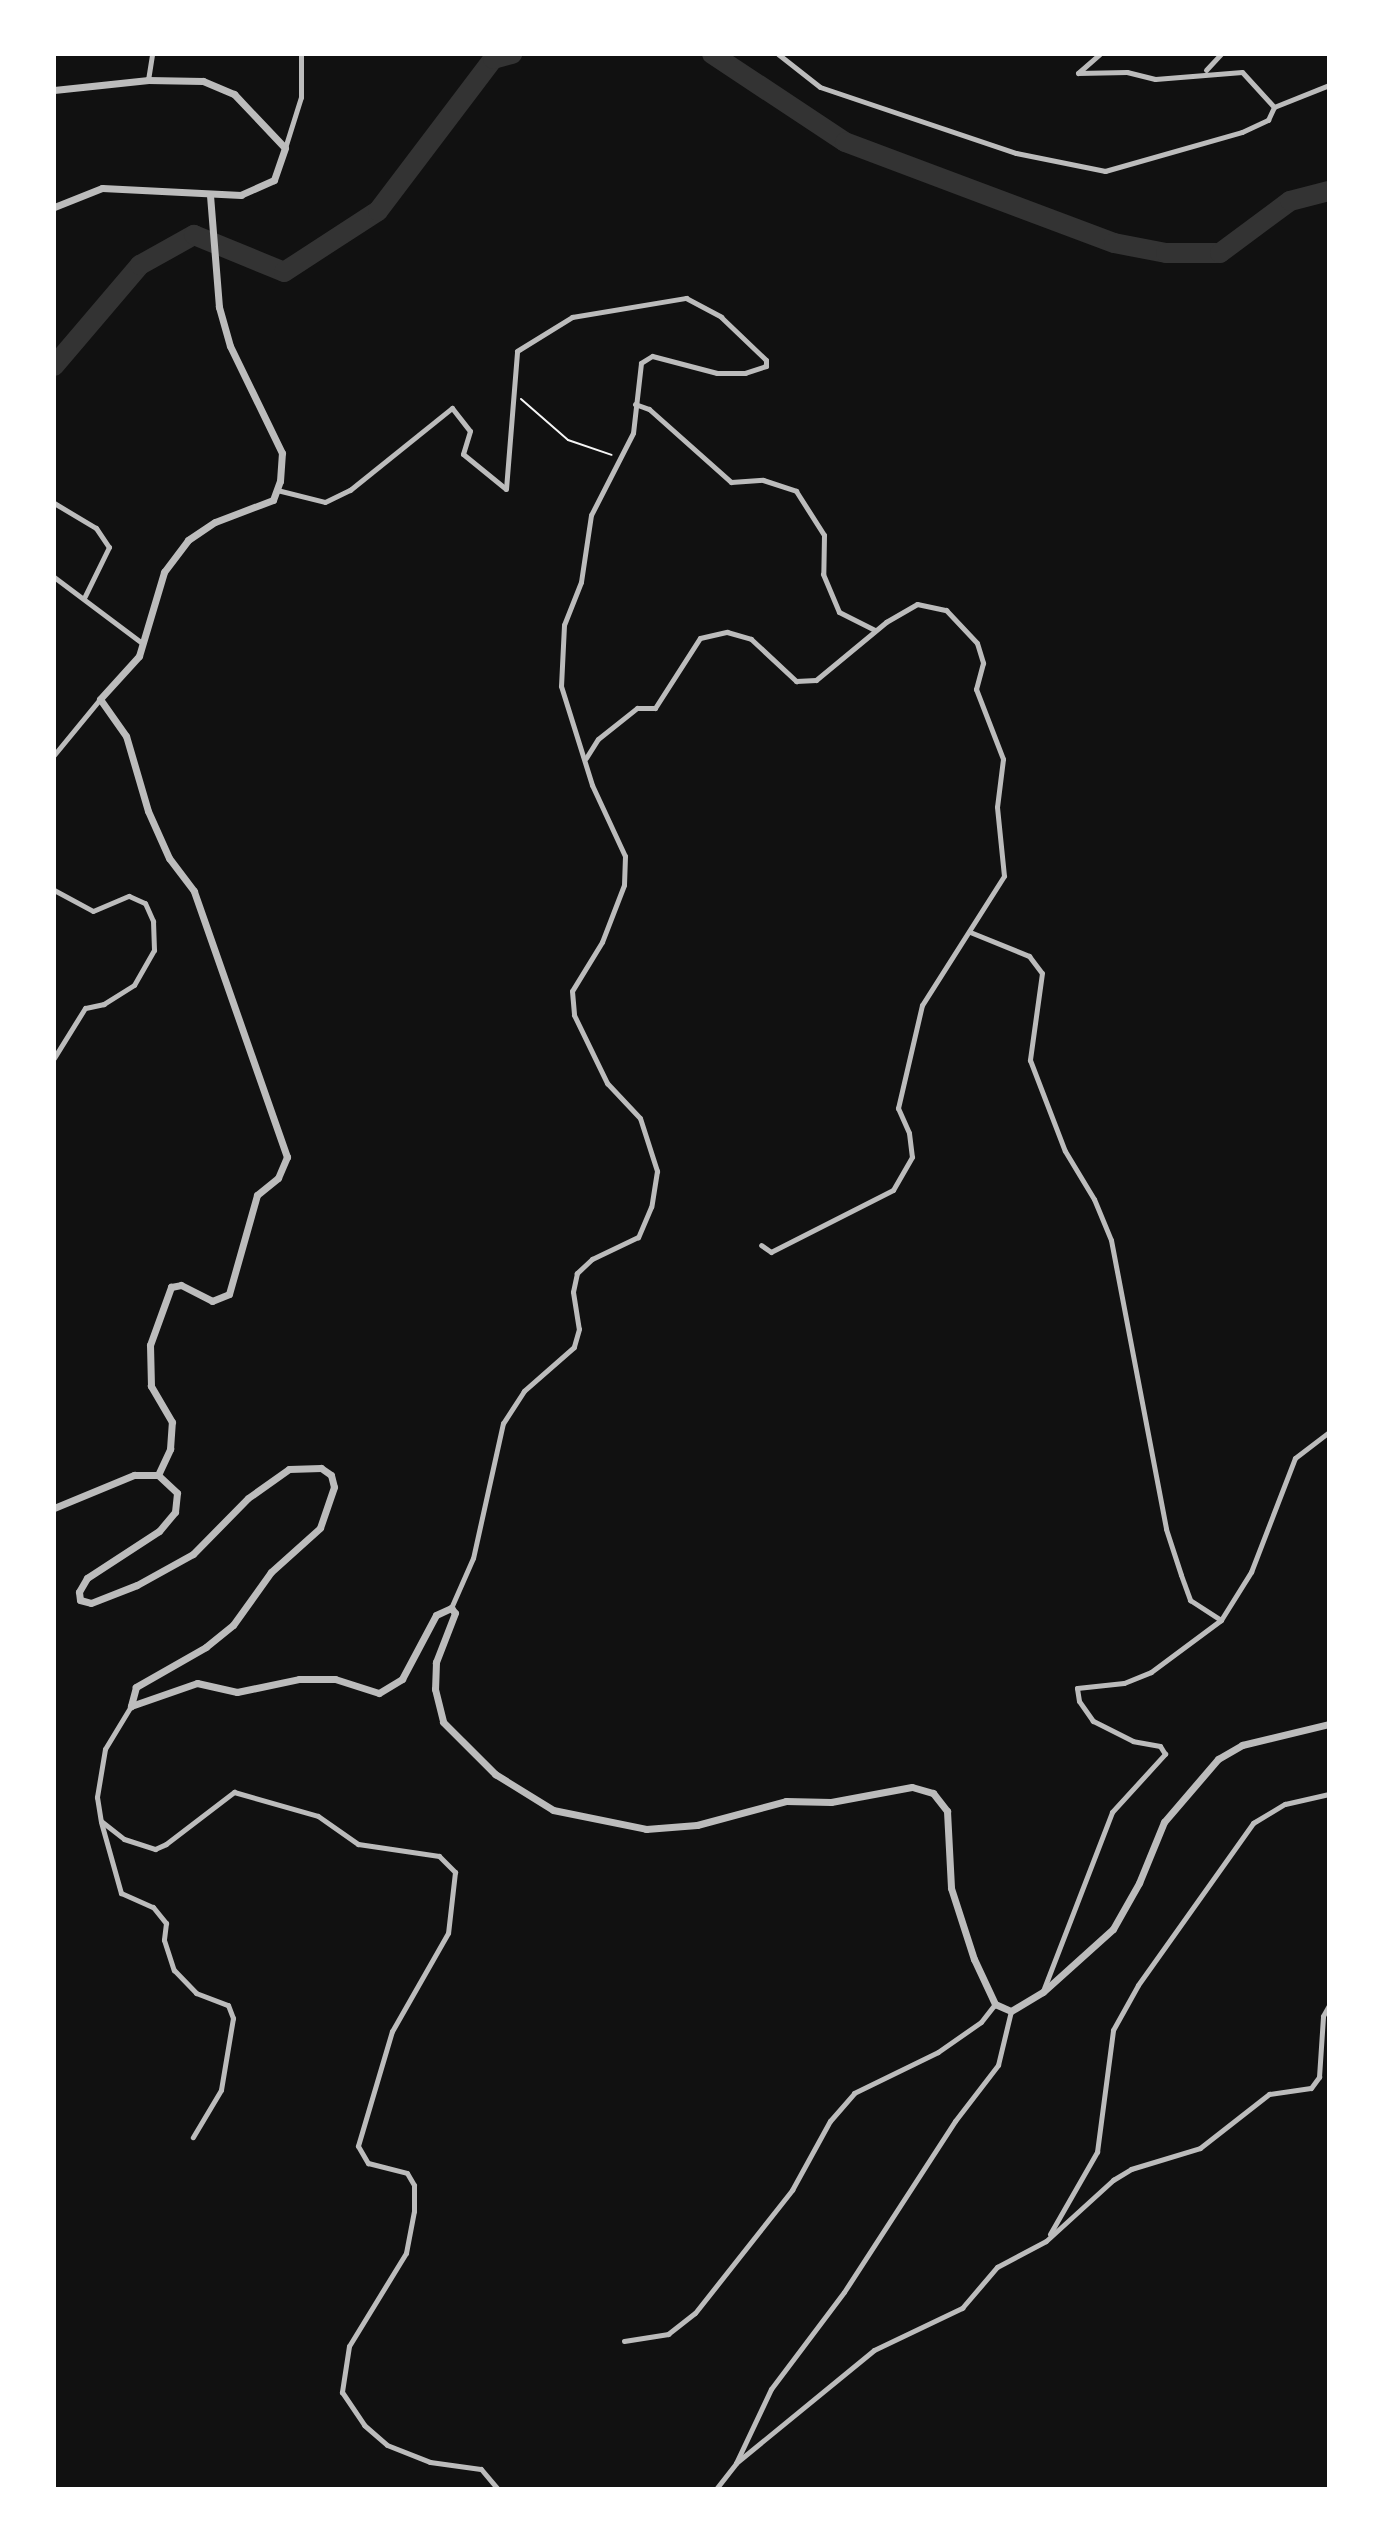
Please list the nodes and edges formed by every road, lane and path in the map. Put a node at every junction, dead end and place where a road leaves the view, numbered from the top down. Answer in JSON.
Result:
{"nodes":[{"id":1,"x":152,"y":54,"type":"edge"},
{"id":2,"x":301,"y":54,"type":"edge"},
{"id":3,"x":778,"y":54,"type":"edge"},
{"id":4,"x":1100,"y":54,"type":"edge"},
{"id":5,"x":1221,"y":54,"type":"edge"},
{"id":6,"x":1206,"y":71,"type":"junction"},
{"id":7,"x":148,"y":80,"type":"junction"},
{"id":8,"x":1329,"y":85,"type":"edge"},
{"id":9,"x":54,"y":90,"type":"edge"},
{"id":10,"x":1274,"y":107,"type":"junction"},
{"id":11,"x":285,"y":148,"type":"junction"},
{"id":12,"x":210,"y":194,"type":"junction"},
{"id":13,"x":54,"y":207,"type":"edge"},
{"id":14,"x":513,"y":394,"type":"junction"},
{"id":15,"x":635,"y":404,"type":"junction"},
{"id":16,"x":621,"y":456,"type":"junction"},
{"id":17,"x":277,"y":490,"type":"junction"},
{"id":18,"x":54,"y":503,"type":"edge"},
{"id":19,"x":54,"y":577,"type":"edge"},
{"id":20,"x":85,"y":596,"type":"junction"},
{"id":21,"x":875,"y":630,"type":"junction"},
{"id":22,"x":142,"y":643,"type":"junction"},
{"id":23,"x":100,"y":699,"type":"junction"},
{"id":24,"x":54,"y":755,"type":"edge"},
{"id":25,"x":586,"y":759,"type":"junction"},
{"id":26,"x":54,"y":890,"type":"edge"},
{"id":27,"x":970,"y":932,"type":"junction"},
{"id":28,"x":54,"y":1058,"type":"edge"},
{"id":29,"x":761,"y":1245,"type":"dead end"},
{"id":30,"x":1329,"y":1432,"type":"edge"},
{"id":31,"x":158,"y":1475,"type":"junction"},
{"id":32,"x":54,"y":1508,"type":"edge"},
{"id":33,"x":451,"y":1608,"type":"junction"},
{"id":34,"x":1221,"y":1620,"type":"junction"},
{"id":35,"x":131,"y":1706,"type":"junction"},
{"id":36,"x":1329,"y":1724,"type":"edge"},
{"id":37,"x":1329,"y":1794,"type":"edge"},
{"id":38,"x":101,"y":1821,"type":"junction"},
{"id":39,"x":1043,"y":1992,"type":"junction"},
{"id":40,"x":995,"y":2004,"type":"junction"},
{"id":41,"x":1329,"y":2005,"type":"edge"},
{"id":42,"x":1011,"y":2011,"type":"junction"},
{"id":43,"x":193,"y":2137,"type":"dead end"},
{"id":44,"x":1046,"y":2241,"type":"junction"},
{"id":45,"x":624,"y":2341,"type":"dead end"},
{"id":46,"x":736,"y":2463,"type":"junction"},
{"id":47,"x":498,"y":2489,"type":"edge"},
{"id":48,"x":716,"y":2489,"type":"edge"}],
"edges":[{"from":1,"to":7,"type":"street"},
{"from":2,"to":11,"type":"street"},
{"from":3,"to":10,"type":"street"},
{"from":4,"to":6,"type":"street"},
{"from":5,"to":6,"type":"street"},
{"from":6,"to":10,"type":"street"},
{"from":7,"to":9,"type":"street"},
{"from":7,"to":11,"type":"street"},
{"from":8,"to":10,"type":"street"},
{"from":11,"to":12,"type":"street"},
{"from":12,"to":13,"type":"street"},
{"from":12,"to":17,"type":"street"},
{"from":14,"to":15,"type":"street"},
{"from":14,"to":16,"type":"path"},
{"from":14,"to":17,"type":"street"},
{"from":15,"to":16,"type":"street"},
{"from":15,"to":21,"type":"street"},
{"from":16,"to":25,"type":"street"},
{"from":17,"to":22,"type":"street"},
{"from":18,"to":20,"type":"street"},
{"from":19,"to":20,"type":"street"},
{"from":20,"to":22,"type":"street"},
{"from":21,"to":25,"type":"street"},
{"from":21,"to":27,"type":"street"},
{"from":22,"to":23,"type":"street"},
{"from":23,"to":24,"type":"street"},
{"from":23,"to":31,"type":"street"},
{"from":25,"to":33,"type":"street"},
{"from":26,"to":28,"type":"street"},
{"from":27,"to":29,"type":"street"},
{"from":27,"to":34,"type":"street"},
{"from":30,"to":34,"type":"street"},
{"from":31,"to":32,"type":"street"},
{"from":31,"to":35,"type":"street"},
{"from":33,"to":35,"type":"street"},
{"from":33,"to":40,"type":"street"},
{"from":34,"to":39,"type":"street"},
{"from":35,"to":38,"type":"street"},
{"from":36,"to":39,"type":"street"},
{"from":37,"to":44,"type":"street"},
{"from":38,"to":43,"type":"street"},
{"from":38,"to":47,"type":"street"},
{"from":39,"to":42,"type":"street"},
{"from":40,"to":42,"type":"street"},
{"from":40,"to":45,"type":"street"},
{"from":41,"to":44,"type":"street"},
{"from":42,"to":46,"type":"street"},
{"from":44,"to":46,"type":"street"},
{"from":46,"to":48,"type":"street"}]}
